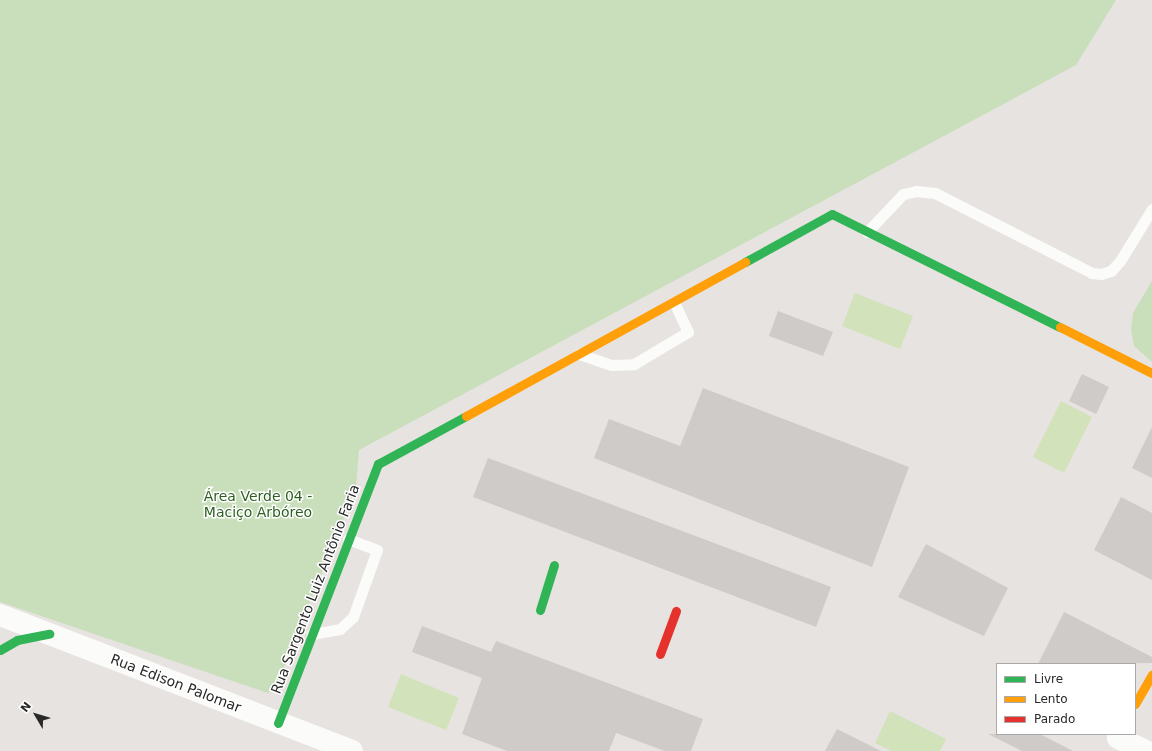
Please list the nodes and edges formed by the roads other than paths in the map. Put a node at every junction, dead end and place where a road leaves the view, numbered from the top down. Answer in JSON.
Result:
{"nodes":[{"id":1,"x":1152,"y":210,"type":"edge"},
{"id":2,"x":867,"y":232,"type":"junction"},
{"id":3,"x":674,"y":302,"type":"junction"},
{"id":4,"x":579,"y":354,"type":"junction"},
{"id":5,"x":1152,"y":372,"type":"edge"},
{"id":6,"x":348,"y":539,"type":"junction"},
{"id":7,"x":554,"y":565,"type":"dead end"},
{"id":8,"x":540,"y":610,"type":"dead end"},
{"id":9,"x":676,"y":611,"type":"dead end"},
{"id":10,"x":0,"y":616,"type":"edge"},
{"id":11,"x":49,"y":634,"type":"junction"},
{"id":12,"x":312,"y":634,"type":"junction"},
{"id":13,"x":0,"y":650,"type":"edge"},
{"id":14,"x":660,"y":654,"type":"dead end"},
{"id":15,"x":1152,"y":676,"type":"edge"},
{"id":16,"x":1136,"y":702,"type":"edge"},
{"id":17,"x":278,"y":723,"type":"junction"},
{"id":18,"x":1120,"y":735,"type":"edge"},
{"id":19,"x":316,"y":744,"type":"edge"},
{"id":20,"x":1147,"y":745,"type":"edge"},
{"id":21,"x":352,"y":751,"type":"edge"}],
"edges":[{"from":1,"to":2,"type":"lane"},
{"from":2,"to":3,"type":"street"},
{"from":2,"to":5,"type":"street"},
{"from":3,"to":4,"type":"street"},
{"from":3,"to":4,"type":"lane"},
{"from":4,"to":6,"type":"street","name":"Rua Sargento Luiz Antônio Faria"},
{"from":6,"to":12,"type":"street","name":"Rua Sargento Luiz Antônio Faria"},
{"from":6,"to":12,"type":"lane"},
{"from":7,"to":8,"type":"street"},
{"from":9,"to":14,"type":"street"},
{"from":10,"to":11,"type":"street","name":"Rua Edison Palomar"},
{"from":11,"to":13,"type":"street"},
{"from":11,"to":17,"type":"street","name":"Rua Edison Palomar"},
{"from":12,"to":17,"type":"street","name":"Rua Sargento Luiz Antônio Faria"},
{"from":15,"to":16,"type":"street"},
{"from":17,"to":19,"type":"street","name":"Rua Edison Palomar"},
{"from":18,"to":20,"type":"street"},
{"from":19,"to":21,"type":"street","name":"Rua Edison Palomar"}]}
